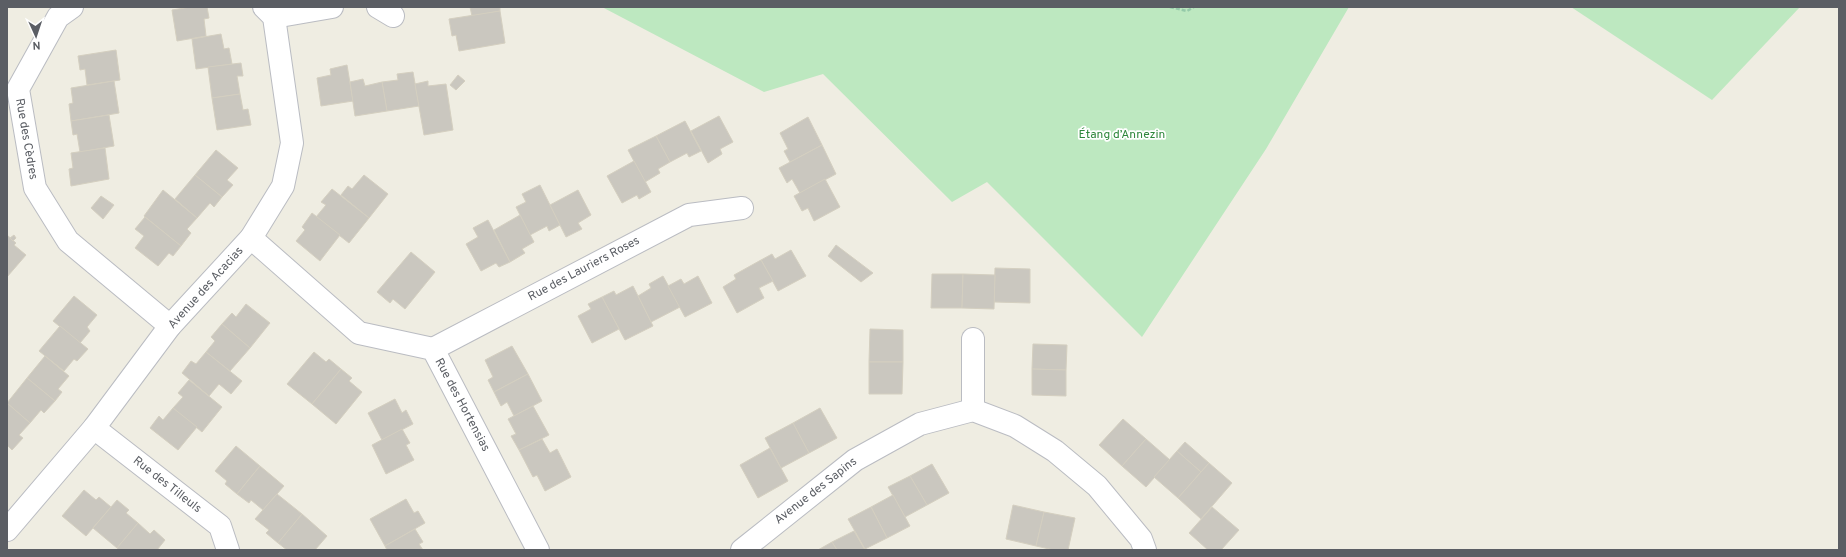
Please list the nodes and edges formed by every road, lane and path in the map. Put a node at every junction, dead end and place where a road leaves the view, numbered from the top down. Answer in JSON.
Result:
{"nodes":[{"id":1,"x":72,"y":7,"type":"edge"},
{"id":2,"x":332,"y":7,"type":"edge"},
{"id":3,"x":1170,"y":7,"type":"edge"},
{"id":4,"x":1194,"y":7,"type":"edge"},
{"id":5,"x":269,"y":12,"type":"edge"},
{"id":6,"x":12,"y":90,"type":"edge"},
{"id":7,"x":742,"y":208,"type":"dead end"},
{"id":8,"x":251,"y":238,"type":"junction"},
{"id":9,"x":170,"y":326,"type":"junction"},
{"id":10,"x":973,"y":340,"type":"dead end"},
{"id":11,"x":433,"y":348,"type":"junction"},
{"id":12,"x":973,"y":410,"type":"junction"},
{"id":13,"x":94,"y":428,"type":"junction"},
{"id":14,"x":7,"y":530,"type":"edge"},
{"id":15,"x":228,"y":550,"type":"edge"},
{"id":16,"x":538,"y":550,"type":"edge"},
{"id":17,"x":742,"y":550,"type":"edge"},
{"id":18,"x":1145,"y":550,"type":"edge"}],
"edges":[{"from":1,"to":6,"type":"street","name":"Rue des Cèdres"},
{"from":2,"to":5,"type":"street"},
{"from":3,"to":4,"type":"path"},
{"from":5,"to":8,"type":"street","name":"Avenue des Acacias"},
{"from":6,"to":9,"type":"street","name":"Rue des Cèdres"},
{"from":7,"to":11,"type":"street","name":"Rue des Lauriers Roses"},
{"from":8,"to":9,"type":"street","name":"Avenue des Acacias"},
{"from":8,"to":11,"type":"street","name":"Rue des Hortensias"},
{"from":9,"to":13,"type":"street","name":"Avenue des Acacias"},
{"from":10,"to":12,"type":"street"},
{"from":11,"to":16,"type":"street","name":"Rue des Hortensias"},
{"from":12,"to":17,"type":"street","name":"Avenue des Sapins"},
{"from":12,"to":18,"type":"street"},
{"from":13,"to":14,"type":"street","name":"Avenue des Acacias"},
{"from":13,"to":15,"type":"street","name":"Rue des Tilleuls"}]}
